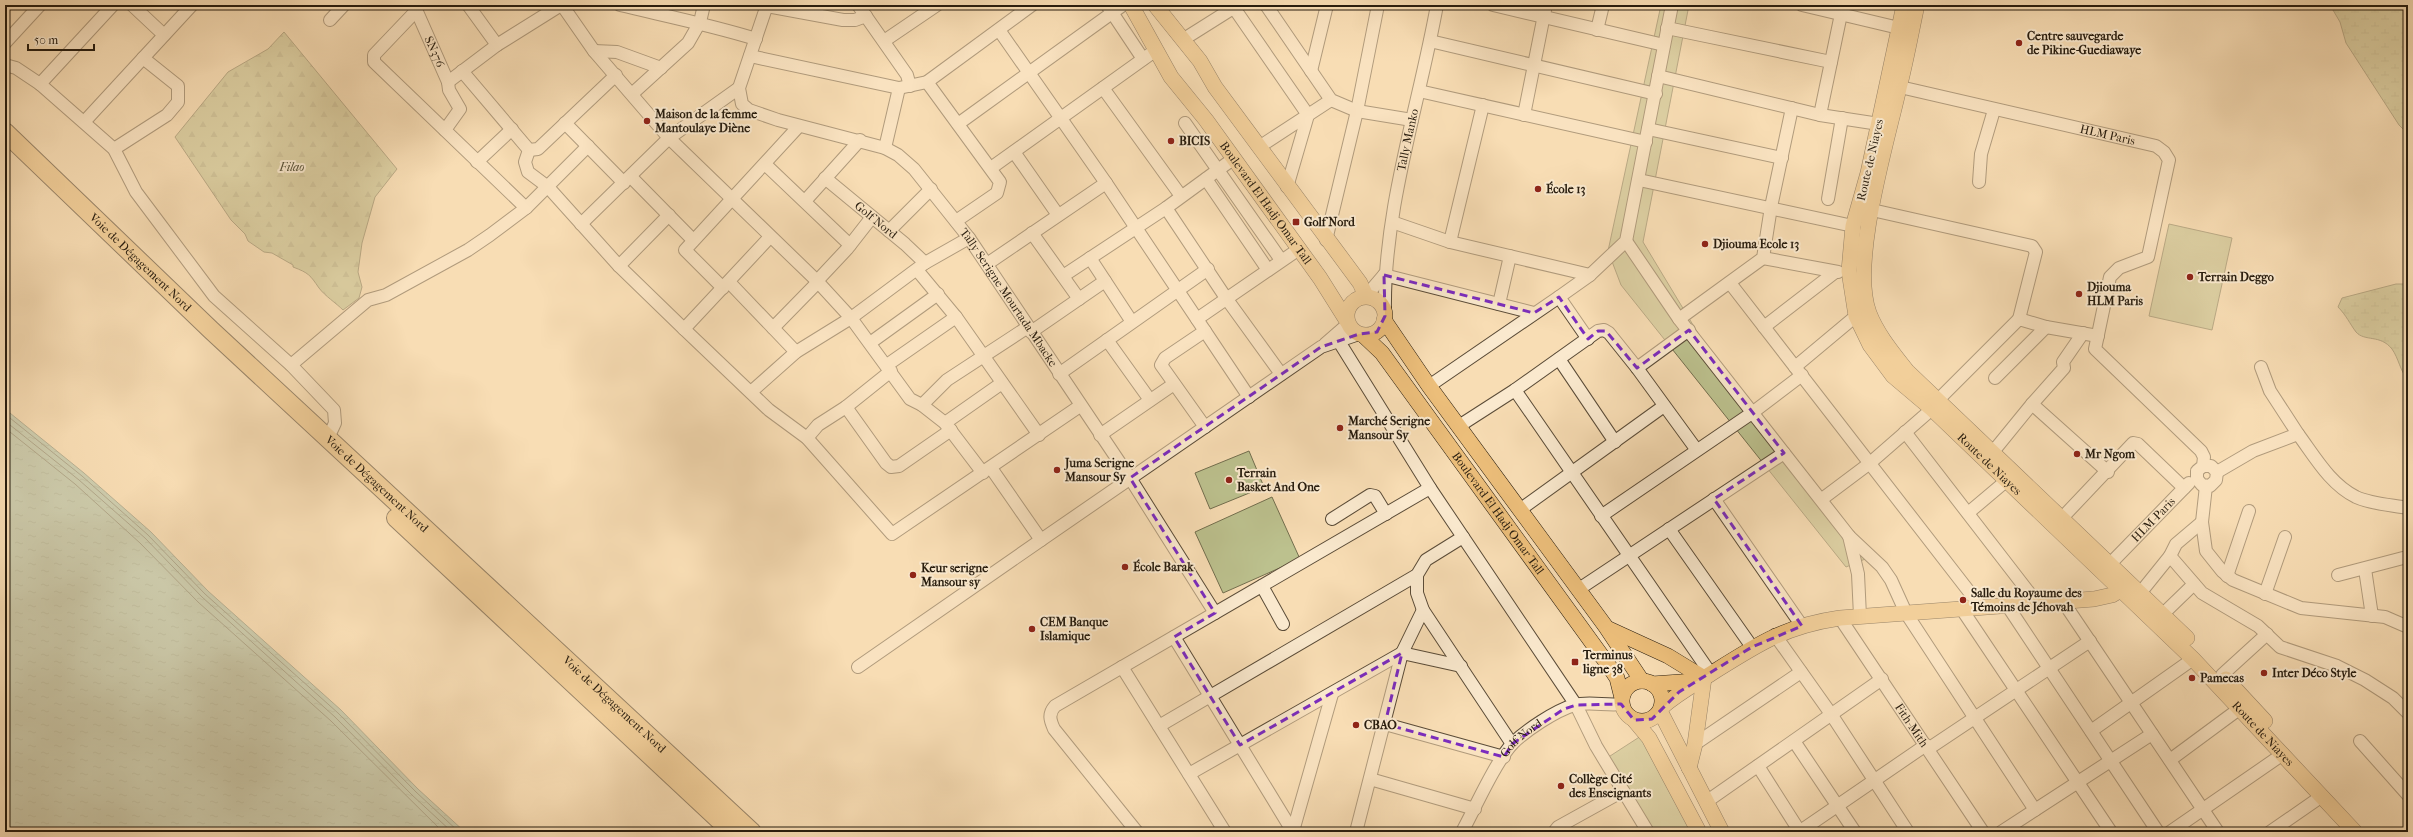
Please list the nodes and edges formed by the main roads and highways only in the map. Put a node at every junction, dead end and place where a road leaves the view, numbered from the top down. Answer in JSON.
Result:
{"nodes":[{"id":1,"x":1131,"y":5,"type":"edge"},
{"id":2,"x":1156,"y":5,"type":"edge"},
{"id":3,"x":1904,"y":5,"type":"edge"},
{"id":4,"x":1917,"y":5,"type":"edge"},
{"id":5,"x":5,"y":132,"type":"edge"},
{"id":6,"x":5,"y":147,"type":"edge"},
{"id":7,"x":1366,"y":296,"type":"junction"},
{"id":8,"x":1385,"y":316,"type":"junction"},
{"id":9,"x":1354,"y":329,"type":"junction"},
{"id":10,"x":1935,"y":405,"type":"junction"},
{"id":11,"x":2131,"y":588,"type":"junction"},
{"id":12,"x":1606,"y":627,"type":"junction"},
{"id":13,"x":1704,"y":678,"type":"junction"},
{"id":14,"x":1647,"y":682,"type":"junction"},
{"id":15,"x":1622,"y":701,"type":"junction"},
{"id":16,"x":1661,"y":709,"type":"junction"},
{"id":17,"x":1634,"y":720,"type":"junction"},
{"id":18,"x":1689,"y":768,"type":"junction"},
{"id":19,"x":732,"y":832,"type":"edge"},
{"id":20,"x":752,"y":832,"type":"edge"},
{"id":21,"x":1699,"y":832,"type":"edge"},
{"id":22,"x":1722,"y":832,"type":"edge"},
{"id":23,"x":2355,"y":832,"type":"edge"},
{"id":24,"x":2367,"y":832,"type":"edge"}],
"edges":[{"from":1,"to":9,"type":"main road","name":"Boulevard El Hadj Omar Tall"},
{"from":2,"to":7,"type":"main road"},
{"from":3,"to":10,"type":"main road","name":"Route de Niayes"},
{"from":4,"to":10,"type":"main road","name":"Route de Niayes"},
{"from":5,"to":20,"type":"highway","name":"Voie de Dégagement Nord"},
{"from":6,"to":19,"type":"highway","name":"Voie de Dégagement Nord"},
{"from":7,"to":8,"type":"main road"},
{"from":7,"to":9,"type":"main road"},
{"from":8,"to":9,"type":"main road"},
{"from":8,"to":12,"type":"main road","name":"Boulevard El Hadj Omar Tall"},
{"from":9,"to":15,"type":"main road","name":"Boulevard El Hadj Omar Tall"},
{"from":10,"to":11,"type":"main road","name":"Route de Niayes"},
{"from":10,"to":11,"type":"main road","name":"Route de Niayes"},
{"from":11,"to":13,"type":"main road"},
{"from":11,"to":23,"type":"main road","name":"Route de Niayes"},
{"from":11,"to":24,"type":"main road","name":"Route de Niayes"},
{"from":12,"to":13,"type":"main road"},
{"from":12,"to":14,"type":"main road","name":"Boulevard El Hadj Omar Tall"},
{"from":13,"to":14,"type":"main road"},
{"from":13,"to":16,"type":"main road"},
{"from":13,"to":18,"type":"main road"},
{"from":14,"to":15,"type":"main road"},
{"from":14,"to":16,"type":"main road","name":"Boulevard El Hadj Omar Tall"},
{"from":15,"to":17,"type":"main road","name":"Boulevard El Hadj Omar Tall"},
{"from":16,"to":17,"type":"main road"},
{"from":16,"to":18,"type":"main road","name":"Boulevard El Hadj Omar Tall"},
{"from":17,"to":21,"type":"main road","name":"Boulevard El Hadj Omar Tall"},
{"from":18,"to":22,"type":"main road","name":"Boulevard El Hadj Omar Tall"}]}
